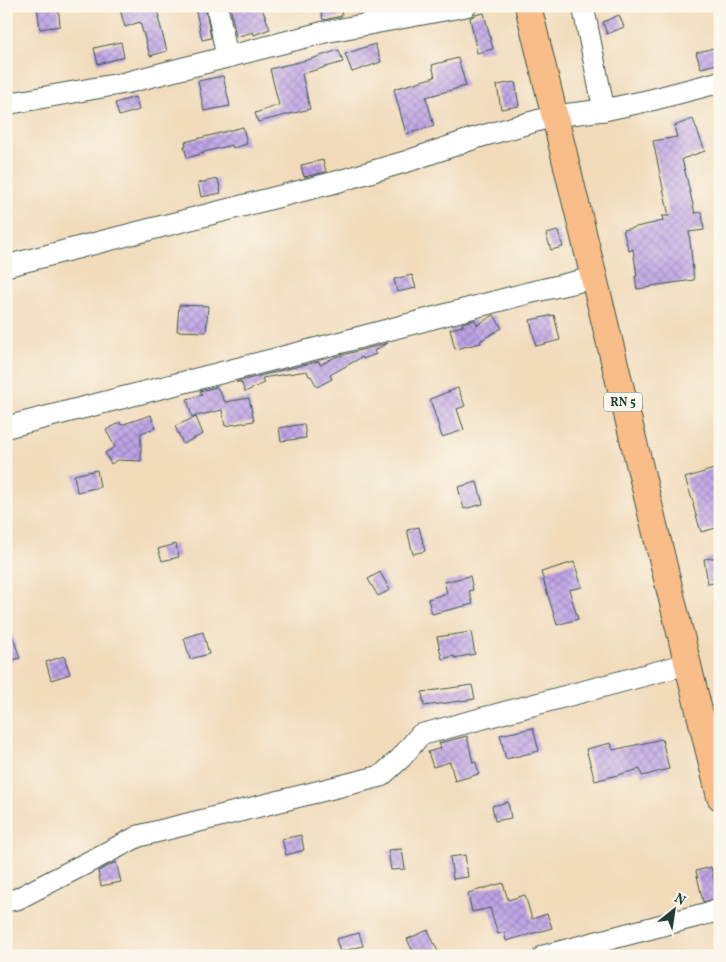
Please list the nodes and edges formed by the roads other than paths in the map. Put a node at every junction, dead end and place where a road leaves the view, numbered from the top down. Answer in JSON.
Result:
{"nodes":[{"id":1,"x":217,"y":6,"type":"edge"},
{"id":2,"x":466,"y":6,"type":"edge"},
{"id":3,"x":528,"y":6,"type":"edge"},
{"id":4,"x":582,"y":6,"type":"edge"},
{"id":5,"x":227,"y":57,"type":"junction"},
{"id":6,"x":720,"y":82,"type":"edge"},
{"id":7,"x":6,"y":104,"type":"edge"},
{"id":8,"x":604,"y":110,"type":"junction"},
{"id":9,"x":554,"y":116,"type":"junction"},
{"id":10,"x":6,"y":266,"type":"edge"},
{"id":11,"x":593,"y":278,"type":"junction"},
{"id":12,"x":6,"y":427,"type":"edge"},
{"id":13,"x":687,"y":664,"type":"junction"},
{"id":14,"x":720,"y":797,"type":"edge"},
{"id":15,"x":6,"y":901,"type":"edge"},
{"id":16,"x":720,"y":910,"type":"edge"},
{"id":17,"x":544,"y":956,"type":"edge"}],
"edges":[{"from":1,"to":5,"type":"street"},
{"from":2,"to":5,"type":"street"},
{"from":3,"to":9,"type":"main road","number":"RN 5"},
{"from":4,"to":8,"type":"street"},
{"from":5,"to":7,"type":"street"},
{"from":6,"to":8,"type":"street"},
{"from":8,"to":9,"type":"street"},
{"from":9,"to":10,"type":"street"},
{"from":9,"to":11,"type":"main road","number":"RN 5"},
{"from":11,"to":12,"type":"street"},
{"from":11,"to":13,"type":"main road","number":"RN 5"},
{"from":13,"to":14,"type":"main road","number":"RN 5"},
{"from":13,"to":15,"type":"street"},
{"from":16,"to":17,"type":"street"}]}
